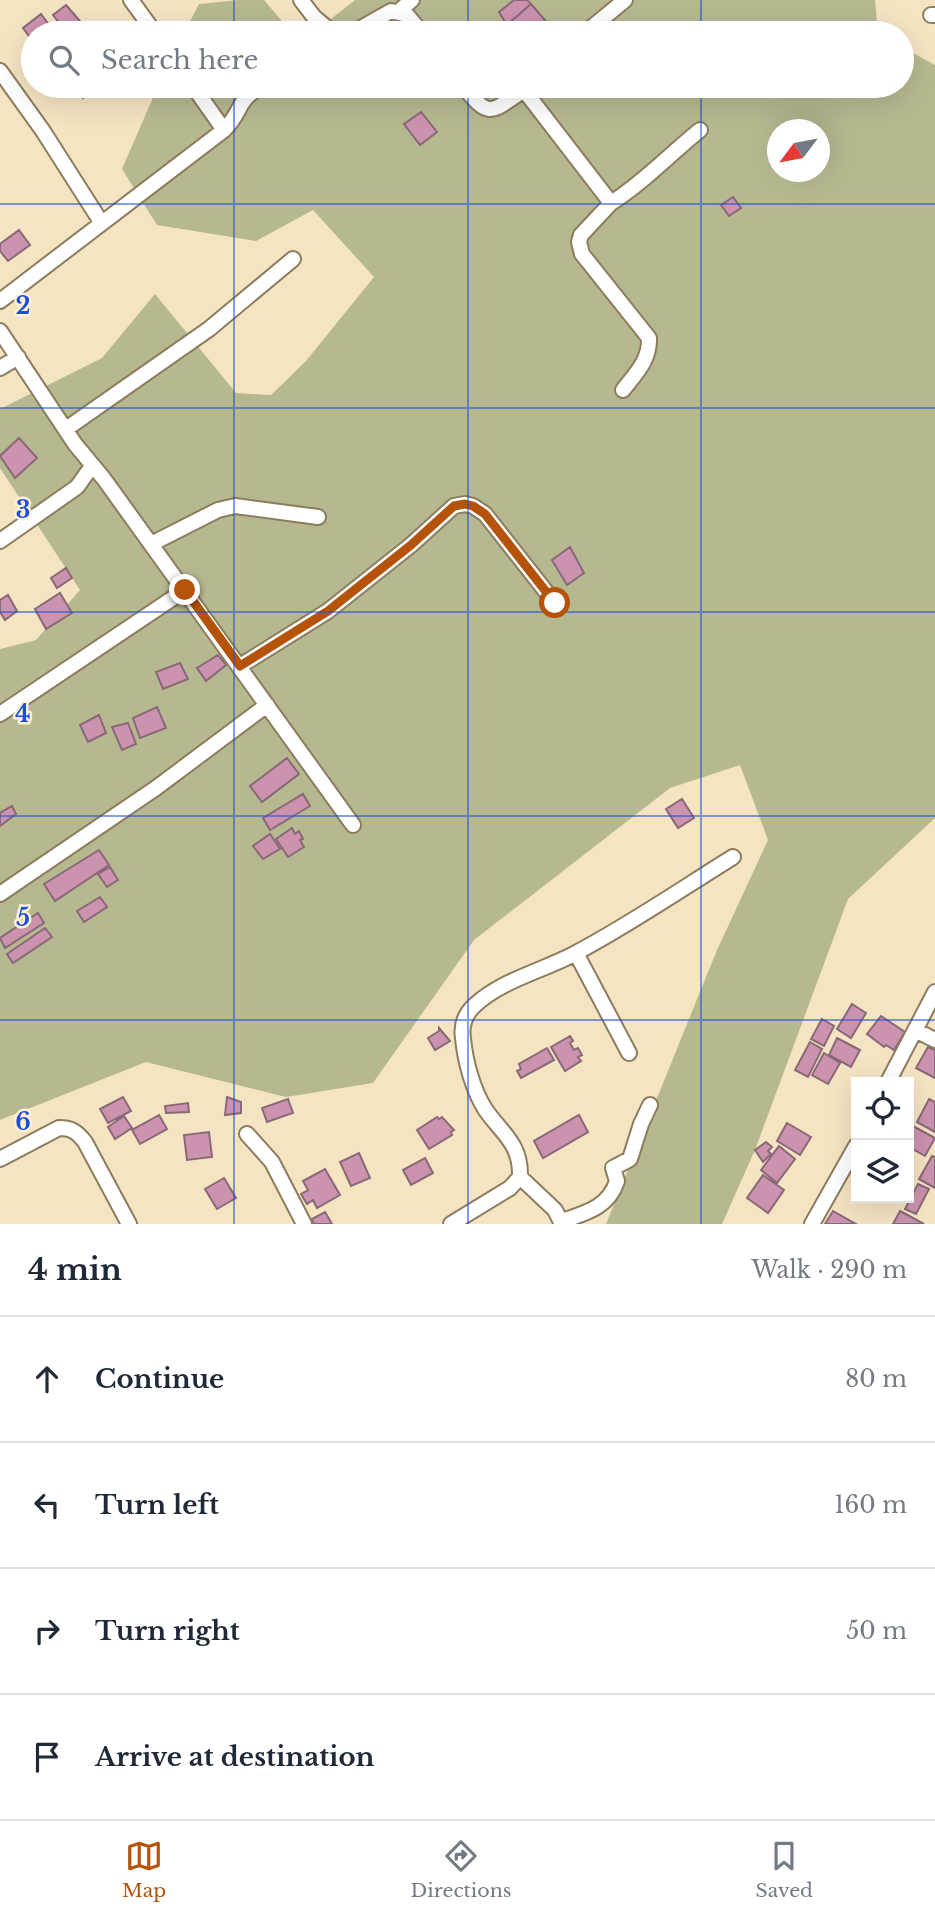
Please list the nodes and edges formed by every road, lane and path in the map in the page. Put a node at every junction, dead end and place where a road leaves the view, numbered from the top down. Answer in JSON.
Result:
{"nodes":[{"id":1,"x":131,"y":0,"type":"edge"},
{"id":2,"x":301,"y":0,"type":"edge"},
{"id":3,"x":412,"y":0,"type":"edge"},
{"id":4,"x":625,"y":0,"type":"edge"},
{"id":5,"x":399,"y":11,"type":"junction"},
{"id":6,"x":146,"y":21,"type":"edge"},
{"id":7,"x":318,"y":21,"type":"edge"},
{"id":8,"x":372,"y":21,"type":"edge"},
{"id":9,"x":412,"y":21,"type":"edge"},
{"id":10,"x":600,"y":21,"type":"edge"},
{"id":11,"x":0,"y":71,"type":"edge"},
{"id":12,"x":202,"y":98,"type":"edge"},
{"id":13,"x":245,"y":98,"type":"edge"},
{"id":14,"x":473,"y":98,"type":"edge"},
{"id":15,"x":512,"y":98,"type":"edge"},
{"id":16,"x":534,"y":98,"type":"edge"},
{"id":17,"x":225,"y":130,"type":"junction"},
{"id":18,"x":700,"y":130,"type":"dead end"},
{"id":19,"x":611,"y":203,"type":"junction"},
{"id":20,"x":101,"y":222,"type":"junction"},
{"id":21,"x":293,"y":259,"type":"dead end"},
{"id":22,"x":0,"y":301,"type":"edge"},
{"id":23,"x":0,"y":331,"type":"edge"},
{"id":24,"x":18,"y":357,"type":"junction"},
{"id":25,"x":0,"y":368,"type":"edge"},
{"id":26,"x":623,"y":390,"type":"dead end"},
{"id":27,"x":66,"y":429,"type":"junction"},
{"id":28,"x":92,"y":466,"type":"junction"},
{"id":29,"x":318,"y":517,"type":"dead end"},
{"id":30,"x":0,"y":541,"type":"edge"},
{"id":31,"x":151,"y":544,"type":"junction"},
{"id":32,"x":185,"y":590,"type":"junction"},
{"id":33,"x":555,"y":603,"type":"dead end"},
{"id":34,"x":240,"y":666,"type":"junction"},
{"id":35,"x":267,"y":705,"type":"junction"},
{"id":36,"x":0,"y":714,"type":"edge"},
{"id":37,"x":353,"y":825,"type":"dead end"},
{"id":38,"x":733,"y":857,"type":"dead end"},
{"id":39,"x":0,"y":894,"type":"edge"},
{"id":40,"x":576,"y":953,"type":"junction"},
{"id":41,"x":935,"y":992,"type":"edge"},
{"id":42,"x":915,"y":1030,"type":"junction"},
{"id":43,"x":935,"y":1040,"type":"edge"},
{"id":44,"x":629,"y":1053,"type":"dead end"},
{"id":45,"x":891,"y":1077,"type":"edge"},
{"id":46,"x":650,"y":1105,"type":"dead end"},
{"id":47,"x":247,"y":1134,"type":"dead end"},
{"id":48,"x":851,"y":1155,"type":"edge"},
{"id":49,"x":0,"y":1159,"type":"edge"},
{"id":50,"x":520,"y":1177,"type":"junction"},
{"id":51,"x":562,"y":1222,"type":"edge"},
{"id":52,"x":130,"y":1224,"type":"edge"},
{"id":53,"x":304,"y":1224,"type":"edge"},
{"id":54,"x":451,"y":1224,"type":"edge"},
{"id":55,"x":812,"y":1224,"type":"edge"}],
"edges":[{"from":1,"to":6,"type":"street"},
{"from":2,"to":7,"type":"street"},
{"from":3,"to":5,"type":"street"},
{"from":4,"to":10,"type":"street"},
{"from":5,"to":8,"type":"street"},
{"from":5,"to":9,"type":"street"},
{"from":11,"to":20,"type":"street"},
{"from":12,"to":17,"type":"street"},
{"from":13,"to":17,"type":"street"},
{"from":14,"to":15,"type":"street"},
{"from":16,"to":19,"type":"street"},
{"from":17,"to":20,"type":"street"},
{"from":18,"to":19,"type":"street"},
{"from":19,"to":26,"type":"street"},
{"from":20,"to":22,"type":"street"},
{"from":21,"to":27,"type":"street"},
{"from":23,"to":24,"type":"street"},
{"from":24,"to":25,"type":"street"},
{"from":24,"to":27,"type":"street"},
{"from":27,"to":28,"type":"street"},
{"from":28,"to":30,"type":"street"},
{"from":28,"to":31,"type":"street"},
{"from":29,"to":31,"type":"street"},
{"from":31,"to":32,"type":"street"},
{"from":32,"to":34,"type":"street"},
{"from":32,"to":36,"type":"street"},
{"from":33,"to":34,"type":"street"},
{"from":34,"to":35,"type":"street"},
{"from":35,"to":37,"type":"street"},
{"from":35,"to":39,"type":"street"},
{"from":38,"to":40,"type":"street"},
{"from":40,"to":44,"type":"street"},
{"from":40,"to":50,"type":"street"},
{"from":41,"to":42,"type":"street"},
{"from":42,"to":43,"type":"street"},
{"from":42,"to":45,"type":"street"},
{"from":46,"to":51,"type":"street"},
{"from":47,"to":53,"type":"street"},
{"from":48,"to":55,"type":"street"},
{"from":49,"to":52,"type":"street"},
{"from":50,"to":51,"type":"street"},
{"from":50,"to":54,"type":"street"}]}
